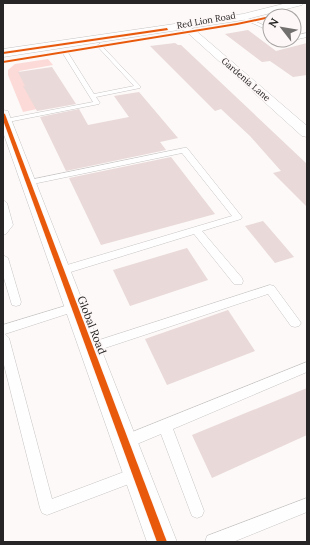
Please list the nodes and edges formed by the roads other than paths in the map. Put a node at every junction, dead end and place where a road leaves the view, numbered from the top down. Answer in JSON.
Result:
{"nodes":[{"id":1,"x":300,"y":3,"type":"edge"},
{"id":2,"x":262,"y":18,"type":"edge"},
{"id":3,"x":246,"y":19,"type":"junction"},
{"id":4,"x":262,"y":26,"type":"edge"},
{"id":5,"x":188,"y":29,"type":"junction"},
{"id":6,"x":100,"y":46,"type":"junction"},
{"id":7,"x":65,"y":52,"type":"junction"},
{"id":8,"x":3,"y":53,"type":"edge"},
{"id":9,"x":3,"y":62,"type":"edge"},
{"id":10,"x":92,"y":96,"type":"junction"},
{"id":11,"x":6,"y":128,"type":"edge"},
{"id":12,"x":307,"y":133,"type":"edge"},
{"id":13,"x":28,"y":183,"type":"junction"},
{"id":14,"x":3,"y":203,"type":"edge"},
{"id":15,"x":5,"y":216,"type":"edge"},
{"id":16,"x":196,"y":230,"type":"junction"},
{"id":17,"x":3,"y":232,"type":"edge"},
{"id":18,"x":3,"y":258,"type":"edge"},
{"id":19,"x":61,"y":271,"type":"junction"},
{"id":20,"x":238,"y":281,"type":"dead end"},
{"id":21,"x":16,"y":302,"type":"dead end"},
{"id":22,"x":75,"y":307,"type":"junction"},
{"id":23,"x":295,"y":322,"type":"dead end"},
{"id":24,"x":3,"y":330,"type":"edge"},
{"id":25,"x":3,"y":338,"type":"edge"},
{"id":26,"x":90,"y":348,"type":"junction"},
{"id":27,"x":307,"y":367,"type":"edge"},
{"id":28,"x":164,"y":426,"type":"junction"},
{"id":29,"x":125,"y":442,"type":"junction"},
{"id":30,"x":137,"y":474,"type":"junction"},
{"id":31,"x":307,"y":505,"type":"edge"},
{"id":32,"x":197,"y":511,"type":"dead end"},
{"id":33,"x":162,"y":542,"type":"edge"},
{"id":34,"x":213,"y":542,"type":"edge"}],
"edges":[{"from":1,"to":3,"type":"main road","name":"Red Lion Road"},
{"from":2,"to":3,"type":"main road","name":"Red Lion Road"},
{"from":3,"to":4,"type":"lane"},
{"from":3,"to":5,"type":"main road","name":"Red Lion Road"},
{"from":5,"to":6,"type":"main road","name":"Red Lion Road"},
{"from":5,"to":8,"type":"main road","name":"Red Lion Road"},
{"from":5,"to":12,"type":"street","name":"Gardenia Lane"},
{"from":6,"to":7,"type":"main road","name":"Red Lion Road"},
{"from":6,"to":10,"type":"lane"},
{"from":7,"to":9,"type":"main road","name":"Red Lion Road"},
{"from":7,"to":10,"type":"lane"},
{"from":10,"to":11,"type":"lane"},
{"from":11,"to":13,"type":"street","name":"Global Road"},
{"from":13,"to":16,"type":"lane"},
{"from":13,"to":19,"type":"street","name":"Global Road"},
{"from":14,"to":15,"type":"lane"},
{"from":15,"to":17,"type":"lane"},
{"from":16,"to":19,"type":"lane"},
{"from":16,"to":20,"type":"lane"},
{"from":18,"to":21,"type":"lane"},
{"from":19,"to":22,"type":"street","name":"Global Road"},
{"from":22,"to":24,"type":"lane"},
{"from":22,"to":26,"type":"street","name":"Global Road"},
{"from":23,"to":26,"type":"lane"},
{"from":25,"to":30,"type":"lane"},
{"from":26,"to":29,"type":"street","name":"Global Road"},
{"from":27,"to":28,"type":"lane"},
{"from":28,"to":29,"type":"lane"},
{"from":28,"to":32,"type":"lane"},
{"from":29,"to":30,"type":"street","name":"Global Road"},
{"from":30,"to":33,"type":"street","name":"Global Road"},
{"from":31,"to":34,"type":"lane"}]}
